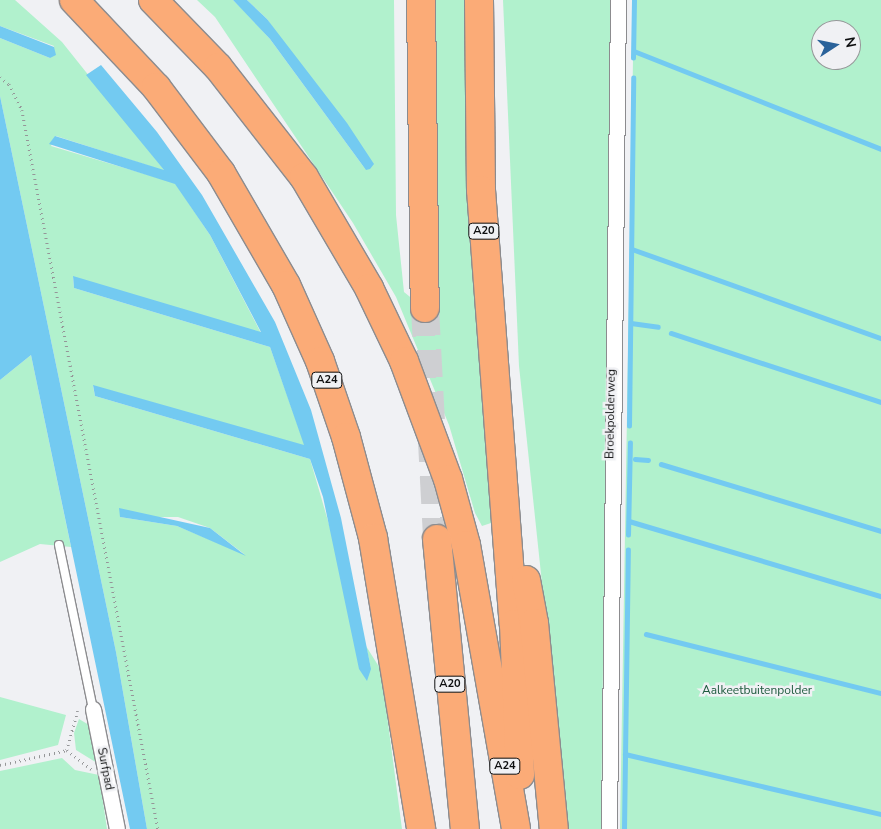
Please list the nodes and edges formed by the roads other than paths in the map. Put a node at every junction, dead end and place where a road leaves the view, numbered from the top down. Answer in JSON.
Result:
{"nodes":[{"id":1,"x":74,"y":0,"type":"edge"},
{"id":2,"x":153,"y":0,"type":"edge"},
{"id":3,"x":421,"y":0,"type":"edge"},
{"id":4,"x":479,"y":0,"type":"edge"},
{"id":5,"x":618,"y":0,"type":"edge"},
{"id":6,"x":425,"y":308,"type":"tunnel mouth"},
{"id":7,"x":501,"y":461,"type":"junction"},
{"id":8,"x":437,"y":539,"type":"tunnel mouth"},
{"id":9,"x":59,"y":545,"type":"dead end"},
{"id":10,"x":86,"y":707,"type":"joint"},
{"id":11,"x":117,"y":829,"type":"edge"},
{"id":12,"x":421,"y":829,"type":"edge"},
{"id":13,"x":465,"y":829,"type":"edge"},
{"id":14,"x":516,"y":829,"type":"edge"},
{"id":15,"x":521,"y":829,"type":"edge"},
{"id":16,"x":554,"y":829,"type":"edge"},
{"id":17,"x":608,"y":829,"type":"edge"}],
"edges":[{"from":1,"to":12,"type":"highway","number":"A24"},
{"from":2,"to":14,"type":"highway","number":"A24"},
{"from":3,"to":6,"type":"highway"},
{"from":4,"to":7,"type":"highway","number":"A20"},
{"from":5,"to":17,"type":"street","name":"Broekpolderweg"},
{"from":7,"to":15,"type":"highway","number":"A20"},
{"from":7,"to":16,"type":"highway","number":"A20"},
{"from":8,"to":13,"type":"highway","number":"A20"},
{"from":9,"to":10,"type":"lane"},
{"from":10,"to":11,"type":"street","name":"Surfpad"}]}
